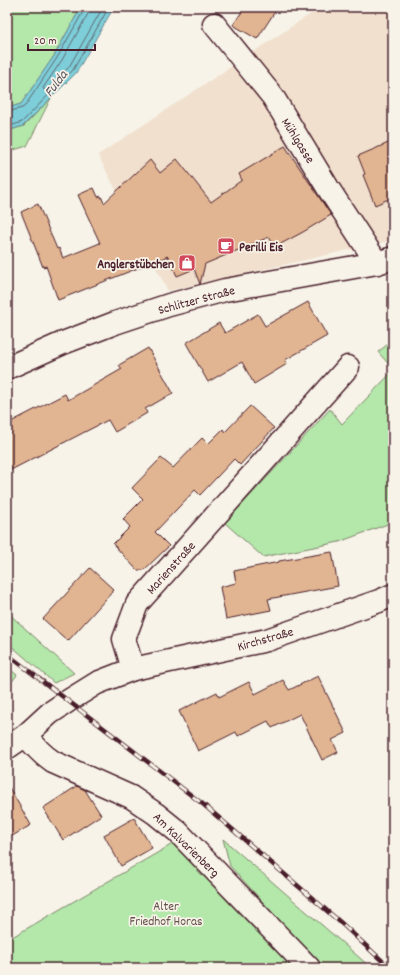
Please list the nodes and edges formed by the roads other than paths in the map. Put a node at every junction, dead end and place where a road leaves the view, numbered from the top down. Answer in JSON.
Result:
{"nodes":[{"id":1,"x":214,"y":24,"type":"dead end"},
{"id":2,"x":385,"y":260,"type":"edge"},
{"id":3,"x":348,"y":367,"type":"dead end"},
{"id":4,"x":7,"y":368,"type":"edge"},
{"id":5,"x":393,"y":595,"type":"edge"},
{"id":6,"x":133,"y":669,"type":"junction"},
{"id":7,"x":26,"y":735,"type":"junction"},
{"id":8,"x":7,"y":748,"type":"edge"},
{"id":9,"x":310,"y":968,"type":"edge"}],
"edges":[{"from":1,"to":2,"type":"street","name":"Mühlgasse"},
{"from":2,"to":4,"type":"street","name":"Schlitzer Straße"},
{"from":3,"to":6,"type":"street","name":"Marienstraße"},
{"from":5,"to":6,"type":"street","name":"Kirchstraße"},
{"from":6,"to":7,"type":"street"},
{"from":7,"to":8,"type":"street"},
{"from":7,"to":9,"type":"street","name":"Am Kalvarienberg"}]}
